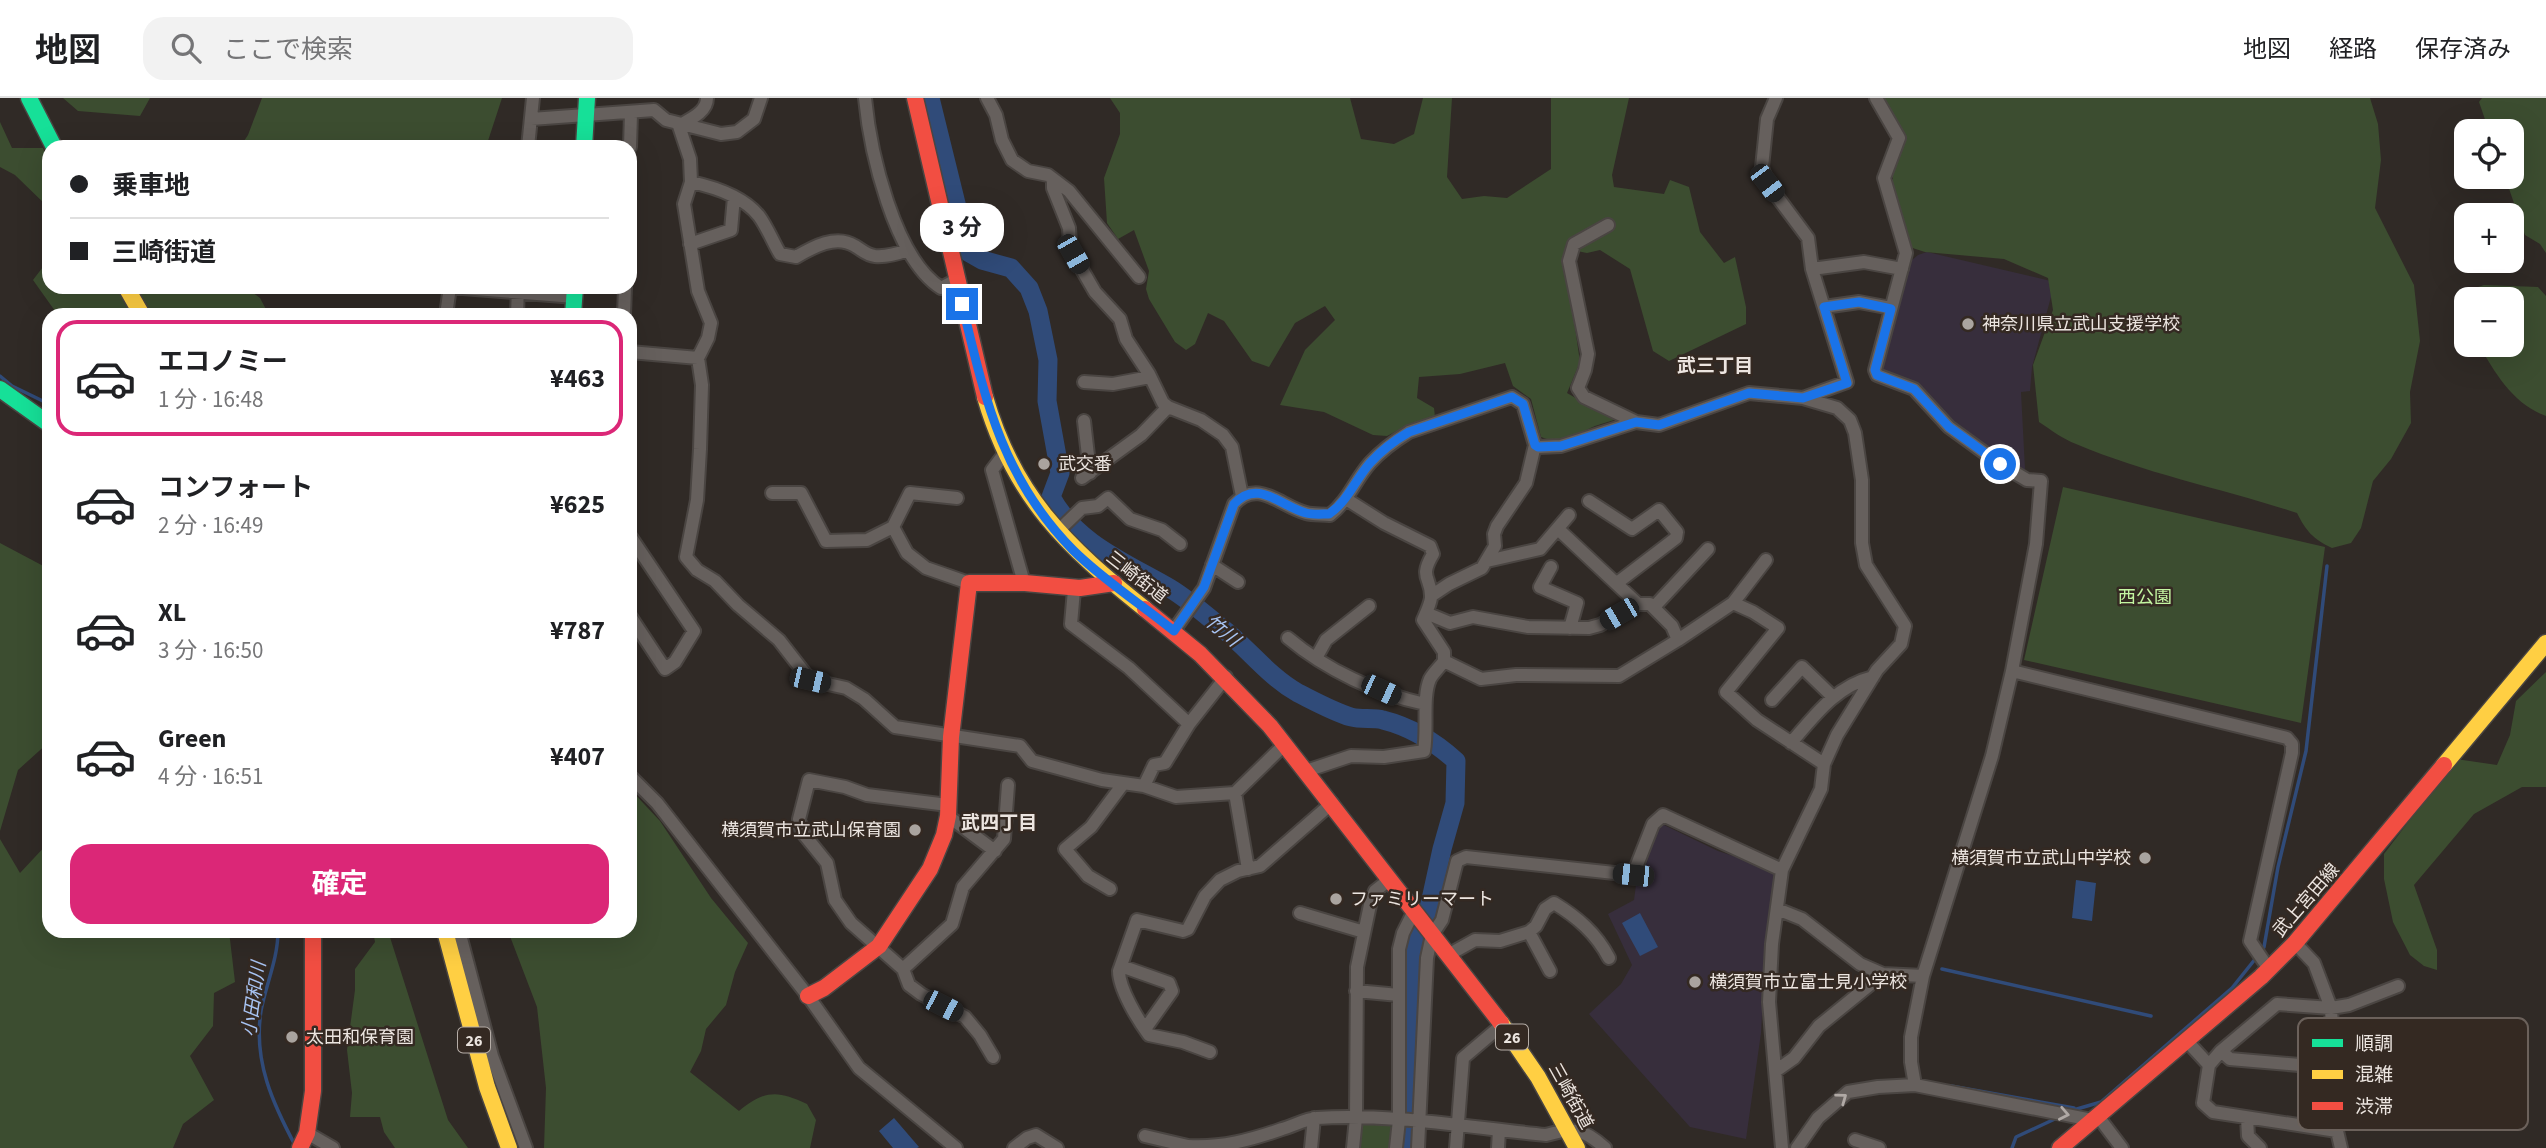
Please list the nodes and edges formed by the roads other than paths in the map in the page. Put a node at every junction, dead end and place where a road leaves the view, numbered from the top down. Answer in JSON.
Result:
{"nodes":[{"id":1,"x":29,"y":98,"type":"edge"},
{"id":2,"x":36,"y":98,"type":"edge"},
{"id":3,"x":533,"y":98,"type":"edge"},
{"id":4,"x":587,"y":98,"type":"edge"},
{"id":5,"x":709,"y":98,"type":"edge"},
{"id":6,"x":761,"y":98,"type":"edge"},
{"id":7,"x":865,"y":98,"type":"edge"},
{"id":8,"x":915,"y":98,"type":"edge"},
{"id":9,"x":987,"y":98,"type":"edge"},
{"id":10,"x":1776,"y":98,"type":"edge"},
{"id":11,"x":1876,"y":98,"type":"edge"},
{"id":12,"x":651,"y":104,"type":"edge"},
{"id":13,"x":631,"y":113,"type":"junction"},
{"id":14,"x":586,"y":116,"type":"junction"},
{"id":15,"x":531,"y":118,"type":"junction"},
{"id":16,"x":680,"y":124,"type":"junction"},
{"id":17,"x":50,"y":140,"type":"edge"},
{"id":18,"x":57,"y":140,"type":"edge"},
{"id":19,"x":529,"y":140,"type":"edge"},
{"id":20,"x":584,"y":140,"type":"edge"},
{"id":21,"x":630,"y":140,"type":"edge"},
{"id":22,"x":1053,"y":178,"type":"junction"},
{"id":23,"x":691,"y":182,"type":"junction"},
{"id":24,"x":734,"y":197,"type":"junction"},
{"id":25,"x":1608,"y":225,"type":"dead end"},
{"id":26,"x":690,"y":244,"type":"junction"},
{"id":27,"x":908,"y":250,"type":"junction"},
{"id":28,"x":1812,"y":269,"type":"junction"},
{"id":29,"x":1902,"y":270,"type":"junction"},
{"id":30,"x":1139,"y":276,"type":"dead end"},
{"id":31,"x":956,"y":280,"type":"junction"},
{"id":32,"x":1824,"y":307,"type":"junction"},
{"id":33,"x":1891,"y":309,"type":"junction"},
{"id":34,"x":637,"y":353,"type":"edge"},
{"id":35,"x":698,"y":358,"type":"junction"},
{"id":36,"x":1150,"y":377,"type":"junction"},
{"id":37,"x":1084,"y":382,"type":"dead end"},
{"id":38,"x":0,"y":390,"type":"edge"},
{"id":39,"x":1803,"y":398,"type":"junction"},
{"id":40,"x":1168,"y":408,"type":"junction"},
{"id":41,"x":42,"y":419,"type":"edge"},
{"id":42,"x":1084,"y":421,"type":"dead end"},
{"id":43,"x":1636,"y":422,"type":"junction"},
{"id":44,"x":1535,"y":445,"type":"junction"},
{"id":45,"x":1005,"y":453,"type":"junction"},
{"id":46,"x":772,"y":493,"type":"dead end"},
{"id":47,"x":1242,"y":496,"type":"junction"},
{"id":48,"x":957,"y":498,"type":"dead end"},
{"id":49,"x":1346,"y":499,"type":"junction"},
{"id":50,"x":1589,"y":501,"type":"dead end"},
{"id":51,"x":1569,"y":515,"type":"dead end"},
{"id":52,"x":893,"y":527,"type":"junction"},
{"id":53,"x":1558,"y":529,"type":"junction"},
{"id":54,"x":1057,"y":532,"type":"junction"},
{"id":55,"x":1180,"y":544,"type":"dead end"},
{"id":56,"x":637,"y":546,"type":"edge"},
{"id":57,"x":1708,"y":549,"type":"dead end"},
{"id":58,"x":1766,"y":560,"type":"dead end"},
{"id":59,"x":1487,"y":561,"type":"junction"},
{"id":60,"x":1212,"y":565,"type":"junction"},
{"id":61,"x":1551,"y":567,"type":"dead end"},
{"id":62,"x":1238,"y":582,"type":"dead end"},
{"id":63,"x":968,"y":583,"type":"junction"},
{"id":64,"x":1024,"y":583,"type":"junction"},
{"id":65,"x":1114,"y":583,"type":"junction"},
{"id":66,"x":1617,"y":583,"type":"junction"},
{"id":67,"x":1074,"y":590,"type":"junction"},
{"id":68,"x":1431,"y":596,"type":"junction"},
{"id":69,"x":1733,"y":603,"type":"junction"},
{"id":70,"x":1638,"y":604,"type":"junction"},
{"id":71,"x":1368,"y":606,"type":"dead end"},
{"id":72,"x":1654,"y":607,"type":"junction"},
{"id":73,"x":1426,"y":613,"type":"junction"},
{"id":74,"x":637,"y":627,"type":"edge"},
{"id":75,"x":1570,"y":628,"type":"junction"},
{"id":76,"x":1174,"y":631,"type":"junction"},
{"id":77,"x":1288,"y":638,"type":"dead end"},
{"id":78,"x":1678,"y":640,"type":"junction"},
{"id":79,"x":2546,"y":643,"type":"edge"},
{"id":80,"x":1316,"y":658,"type":"junction"},
{"id":81,"x":1444,"y":661,"type":"junction"},
{"id":82,"x":2012,"y":671,"type":"junction"},
{"id":83,"x":1226,"y":677,"type":"junction"},
{"id":84,"x":1873,"y":677,"type":"junction"},
{"id":85,"x":1832,"y":696,"type":"junction"},
{"id":86,"x":1772,"y":700,"type":"dead end"},
{"id":87,"x":1425,"y":704,"type":"junction"},
{"id":88,"x":1189,"y":724,"type":"junction"},
{"id":89,"x":951,"y":737,"type":"junction"},
{"id":90,"x":1791,"y":743,"type":"junction"},
{"id":91,"x":1285,"y":744,"type":"junction"},
{"id":92,"x":1824,"y":764,"type":"junction"},
{"id":93,"x":1306,"y":771,"type":"junction"},
{"id":94,"x":637,"y":783,"type":"edge"},
{"id":95,"x":1123,"y":784,"type":"junction"},
{"id":96,"x":1008,"y":785,"type":"dead end"},
{"id":97,"x":1144,"y":786,"type":"junction"},
{"id":98,"x":1235,"y":793,"type":"junction"},
{"id":99,"x":1332,"y":803,"type":"junction"},
{"id":100,"x":948,"y":810,"type":"junction"},
{"id":101,"x":995,"y":852,"type":"junction"},
{"id":102,"x":1248,"y":869,"type":"junction"},
{"id":103,"x":1782,"y":870,"type":"junction"},
{"id":104,"x":1389,"y":880,"type":"junction"},
{"id":105,"x":1110,"y":889,"type":"dead end"},
{"id":106,"x":1777,"y":909,"type":"junction"},
{"id":107,"x":1300,"y":913,"type":"dead end"},
{"id":108,"x":1416,"y":914,"type":"junction"},
{"id":109,"x":1364,"y":932,"type":"junction"},
{"id":110,"x":1529,"y":932,"type":"junction"},
{"id":111,"x":1433,"y":936,"type":"junction"},
{"id":112,"x":313,"y":938,"type":"edge"},
{"id":113,"x":441,"y":938,"type":"edge"},
{"id":114,"x":447,"y":938,"type":"edge"},
{"id":115,"x":461,"y":938,"type":"edge"},
{"id":116,"x":2295,"y":943,"type":"junction"},
{"id":117,"x":879,"y":946,"type":"junction"},
{"id":118,"x":1448,"y":955,"type":"junction"},
{"id":119,"x":1609,"y":958,"type":"dead end"},
{"id":120,"x":1121,"y":966,"type":"junction"},
{"id":121,"x":903,"y":969,"type":"junction"},
{"id":122,"x":2269,"y":969,"type":"junction"},
{"id":123,"x":1550,"y":971,"type":"dead end"},
{"id":124,"x":1882,"y":974,"type":"junction"},
{"id":125,"x":1923,"y":976,"type":"junction"},
{"id":126,"x":2398,"y":986,"type":"dead end"},
{"id":127,"x":1356,"y":991,"type":"junction"},
{"id":128,"x":1399,"y":995,"type":"junction"},
{"id":129,"x":807,"y":996,"type":"junction"},
{"id":130,"x":2331,"y":1008,"type":"junction"},
{"id":131,"x":2332,"y":1018,"type":"edge"},
{"id":132,"x":1503,"y":1024,"type":"junction"},
{"id":133,"x":1145,"y":1029,"type":"junction"},
{"id":134,"x":2186,"y":1040,"type":"junction"},
{"id":135,"x":2221,"y":1051,"type":"junction"},
{"id":136,"x":1210,"y":1052,"type":"dead end"},
{"id":137,"x":993,"y":1057,"type":"dead end"},
{"id":138,"x":2209,"y":1065,"type":"junction"},
{"id":139,"x":2298,"y":1065,"type":"edge"},
{"id":140,"x":1777,"y":1070,"type":"junction"},
{"id":141,"x":1915,"y":1085,"type":"junction"},
{"id":142,"x":1314,"y":1118,"type":"junction"},
{"id":143,"x":1356,"y":1118,"type":"junction"},
{"id":144,"x":2094,"y":1118,"type":"junction"},
{"id":145,"x":2247,"y":1118,"type":"junction"},
{"id":146,"x":1399,"y":1120,"type":"junction"},
{"id":147,"x":1420,"y":1123,"type":"junction"},
{"id":148,"x":2298,"y":1125,"type":"edge"},
{"id":149,"x":1458,"y":1126,"type":"junction"},
{"id":150,"x":1568,"y":1128,"type":"junction"},
{"id":151,"x":1499,"y":1130,"type":"junction"},
{"id":152,"x":2330,"y":1130,"type":"edge"},
{"id":153,"x":2337,"y":1131,"type":"joint"},
{"id":154,"x":1270,"y":1133,"type":"junction"},
{"id":155,"x":1145,"y":1136,"type":"dead end"},
{"id":156,"x":1855,"y":1140,"type":"dead end"},
{"id":157,"x":303,"y":1141,"type":"edge"},
{"id":158,"x":1546,"y":1142,"type":"edge"},
{"id":159,"x":1188,"y":1147,"type":"edge"},
{"id":160,"x":1228,"y":1147,"type":"edge"},
{"id":161,"x":1876,"y":1147,"type":"edge"},
{"id":162,"x":332,"y":1148,"type":"edge"},
{"id":163,"x":503,"y":1148,"type":"edge"},
{"id":164,"x":509,"y":1148,"type":"edge"},
{"id":165,"x":526,"y":1148,"type":"edge"},
{"id":166,"x":956,"y":1148,"type":"edge"},
{"id":167,"x":1014,"y":1148,"type":"edge"},
{"id":168,"x":1056,"y":1148,"type":"edge"},
{"id":169,"x":1269,"y":1148,"type":"edge"},
{"id":170,"x":1311,"y":1148,"type":"edge"},
{"id":171,"x":1353,"y":1148,"type":"edge"},
{"id":172,"x":1396,"y":1148,"type":"edge"},
{"id":173,"x":1418,"y":1148,"type":"edge"},
{"id":174,"x":1456,"y":1148,"type":"edge"},
{"id":175,"x":1498,"y":1148,"type":"edge"},
{"id":176,"x":1577,"y":1148,"type":"edge"},
{"id":177,"x":1605,"y":1148,"type":"edge"},
{"id":178,"x":1783,"y":1148,"type":"edge"},
{"id":179,"x":1797,"y":1148,"type":"edge"},
{"id":180,"x":2060,"y":1148,"type":"edge"},
{"id":181,"x":2122,"y":1148,"type":"edge"},
{"id":182,"x":2260,"y":1148,"type":"edge"},
{"id":183,"x":2342,"y":1148,"type":"edge"}],
"edges":[{"from":1,"to":17,"type":"main road"},
{"from":2,"to":18,"type":"main road"},
{"from":3,"to":15,"type":"street"},
{"from":4,"to":14,"type":"main road"},
{"from":5,"to":16,"type":"street"},
{"from":6,"to":16,"type":"street"},
{"from":7,"to":27,"type":"street"},
{"from":8,"to":31,"type":"main road","name":"三崎街道","number":"26"},
{"from":9,"to":22,"type":"street"},
{"from":10,"to":28,"type":"street"},
{"from":11,"to":29,"type":"street"},
{"from":12,"to":13,"type":"street"},
{"from":12,"to":16,"type":"street"},
{"from":13,"to":14,"type":"street"},
{"from":13,"to":21,"type":"street"},
{"from":14,"to":15,"type":"street"},
{"from":14,"to":20,"type":"main road"},
{"from":15,"to":19,"type":"street"},
{"from":16,"to":23,"type":"street"},
{"from":22,"to":30,"type":"street"},
{"from":22,"to":36,"type":"street"},
{"from":23,"to":24,"type":"street"},
{"from":23,"to":26,"type":"street"},
{"from":24,"to":26,"type":"street"},
{"from":24,"to":27,"type":"street"},
{"from":25,"to":43,"type":"street"},
{"from":26,"to":35,"type":"street"},
{"from":27,"to":31,"type":"street"},
{"from":28,"to":29,"type":"street"},
{"from":28,"to":32,"type":"street"},
{"from":29,"to":33,"type":"street"},
{"from":31,"to":45,"type":"main road","name":"三崎街道","number":"26"},
{"from":32,"to":33,"type":"street"},
{"from":32,"to":39,"type":"street"},
{"from":33,"to":82,"type":"street"},
{"from":34,"to":35,"type":"street"},
{"from":35,"to":89,"type":"street"},
{"from":36,"to":37,"type":"street"},
{"from":36,"to":40,"type":"street"},
{"from":38,"to":41,"type":"main road"},
{"from":39,"to":43,"type":"street"},
{"from":39,"to":84,"type":"street"},
{"from":40,"to":42,"type":"street"},
{"from":40,"to":47,"type":"street"},
{"from":43,"to":44,"type":"street"},
{"from":44,"to":49,"type":"street"},
{"from":44,"to":59,"type":"street"},
{"from":45,"to":54,"type":"main road","name":"三崎街道","number":"26"},
{"from":45,"to":64,"type":"street"},
{"from":46,"to":52,"type":"street"},
{"from":47,"to":49,"type":"street"},
{"from":47,"to":60,"type":"street"},
{"from":48,"to":52,"type":"street"},
{"from":49,"to":68,"type":"street"},
{"from":50,"to":66,"type":"street"},
{"from":51,"to":53,"type":"street"},
{"from":52,"to":63,"type":"street"},
{"from":53,"to":59,"type":"street"},
{"from":53,"to":66,"type":"street"},
{"from":54,"to":55,"type":"street"},
{"from":54,"to":65,"type":"main road","name":"三崎街道","number":"26"},
{"from":56,"to":74,"type":"street"},
{"from":57,"to":72,"type":"street"},
{"from":58,"to":69,"type":"street"},
{"from":59,"to":68,"type":"street"},
{"from":60,"to":62,"type":"street"},
{"from":60,"to":76,"type":"street"},
{"from":61,"to":75,"type":"street"},
{"from":63,"to":64,"type":"main road"},
{"from":63,"to":89,"type":"main road"},
{"from":64,"to":67,"type":"main road"},
{"from":65,"to":67,"type":"main road"},
{"from":65,"to":76,"type":"main road","name":"三崎街道","number":"26"},
{"from":66,"to":70,"type":"street"},
{"from":67,"to":88,"type":"street"},
{"from":68,"to":73,"type":"street"},
{"from":69,"to":78,"type":"street"},
{"from":69,"to":90,"type":"street"},
{"from":70,"to":72,"type":"street"},
{"from":70,"to":75,"type":"street"},
{"from":71,"to":80,"type":"street"},
{"from":72,"to":78,"type":"street"},
{"from":73,"to":75,"type":"street"},
{"from":73,"to":81,"type":"street"},
{"from":76,"to":83,"type":"main road","name":"三崎街道","number":"26"},
{"from":77,"to":80,"type":"street"},
{"from":78,"to":81,"type":"street"},
{"from":79,"to":116,"type":"main road","name":"武上宮田線"},
{"from":80,"to":87,"type":"street"},
{"from":81,"to":87,"type":"street"},
{"from":82,"to":122,"type":"street"},
{"from":82,"to":125,"type":"street"},
{"from":83,"to":88,"type":"street"},
{"from":83,"to":91,"type":"main road","name":"三崎街道","number":"26"},
{"from":84,"to":85,"type":"street"},
{"from":84,"to":92,"type":"street"},
{"from":85,"to":86,"type":"street"},
{"from":85,"to":90,"type":"street"},
{"from":87,"to":93,"type":"street"},
{"from":88,"to":97,"type":"street"},
{"from":89,"to":95,"type":"street"},
{"from":89,"to":100,"type":"main road"},
{"from":90,"to":92,"type":"street"},
{"from":91,"to":93,"type":"main road","name":"三崎街道","number":"26"},
{"from":91,"to":98,"type":"street"},
{"from":92,"to":103,"type":"street"},
{"from":93,"to":99,"type":"main road","name":"三崎街道","number":"26"},
{"from":94,"to":129,"type":"street"},
{"from":95,"to":97,"type":"street"},
{"from":95,"to":105,"type":"street"},
{"from":96,"to":101,"type":"street"},
{"from":97,"to":98,"type":"street"},
{"from":98,"to":102,"type":"street"},
{"from":99,"to":102,"type":"street"},
{"from":99,"to":104,"type":"main road","name":"三崎街道","number":"26"},
{"from":100,"to":101,"type":"street"},
{"from":100,"to":117,"type":"main road"},
{"from":100,"to":117,"type":"street"},
{"from":101,"to":121,"type":"street"},
{"from":102,"to":120,"type":"street"},
{"from":103,"to":106,"type":"street"},
{"from":103,"to":111,"type":"street"},
{"from":104,"to":108,"type":"main road","name":"三崎街道","number":"26"},
{"from":104,"to":109,"type":"street"},
{"from":106,"to":124,"type":"street"},
{"from":106,"to":140,"type":"street"},
{"from":107,"to":109,"type":"street"},
{"from":108,"to":111,"type":"main road","name":"三崎街道","number":"26"},
{"from":108,"to":128,"type":"street"},
{"from":109,"to":127,"type":"street"},
{"from":110,"to":118,"type":"street"},
{"from":110,"to":119,"type":"street"},
{"from":110,"to":123,"type":"street"},
{"from":111,"to":118,"type":"main road","name":"三崎街道","number":"26"},
{"from":111,"to":147,"type":"street"},
{"from":112,"to":157,"type":"main road"},
{"from":113,"to":163,"type":"main road","number":"26"},
{"from":114,"to":164,"type":"main road","number":"26"},
{"from":115,"to":165,"type":"street"},
{"from":116,"to":122,"type":"main road","name":"武上宮田線"},
{"from":116,"to":130,"type":"street"},
{"from":117,"to":121,"type":"street"},
{"from":117,"to":129,"type":"main road"},
{"from":118,"to":132,"type":"main road","name":"三崎街道","number":"26"},
{"from":120,"to":133,"type":"street"},
{"from":120,"to":133,"type":"street"},
{"from":121,"to":137,"type":"street"},
{"from":122,"to":134,"type":"main road","name":"武上宮田線"},
{"from":124,"to":125,"type":"street"},
{"from":124,"to":140,"type":"street"},
{"from":125,"to":141,"type":"street"},
{"from":126,"to":130,"type":"street"},
{"from":127,"to":128,"type":"street"},
{"from":127,"to":143,"type":"street"},
{"from":128,"to":146,"type":"street"},
{"from":129,"to":166,"type":"street"},
{"from":130,"to":131,"type":"street"},
{"from":130,"to":135,"type":"street"},
{"from":132,"to":149,"type":"street"},
{"from":132,"to":150,"type":"main road","name":"三崎街道","number":"26"},
{"from":133,"to":136,"type":"street"},
{"from":134,"to":138,"type":"street"},
{"from":134,"to":144,"type":"main road","name":"武上宮田線"},
{"from":135,"to":138,"type":"street"},
{"from":135,"to":139,"type":"street"},
{"from":138,"to":145,"type":"street"},
{"from":140,"to":178,"type":"street"},
{"from":141,"to":144,"type":"street","one_way":true},
{"from":179,"to":141,"type":"street","one_way":true},
{"from":142,"to":143,"type":"street"},
{"from":142,"to":154,"type":"street"},
{"from":142,"to":170,"type":"street"},
{"from":143,"to":146,"type":"street"},
{"from":143,"to":171,"type":"street"},
{"from":144,"to":180,"type":"main road","name":"武上宮田線"},
{"from":144,"to":181,"type":"street"},
{"from":145,"to":148,"type":"street"},
{"from":145,"to":182,"type":"street"},
{"from":146,"to":147,"type":"street"},
{"from":146,"to":172,"type":"street"},
{"from":147,"to":149,"type":"street"},
{"from":147,"to":173,"type":"street"},
{"from":149,"to":151,"type":"street"},
{"from":149,"to":174,"type":"street"},
{"from":150,"to":158,"type":"street"},
{"from":150,"to":176,"type":"main road","name":"三崎街道","number":"26"},
{"from":150,"to":177,"type":"street"},
{"from":151,"to":158,"type":"street"},
{"from":151,"to":175,"type":"street"},
{"from":152,"to":153,"type":"street"},
{"from":153,"to":183,"type":"street"},
{"from":154,"to":160,"type":"street"},
{"from":154,"to":169,"type":"street"},
{"from":155,"to":159,"type":"street"},
{"from":156,"to":161,"type":"street"},
{"from":157,"to":162,"type":"street"},
{"from":159,"to":160,"type":"street"},
{"from":167,"to":168,"type":"street"}]}
